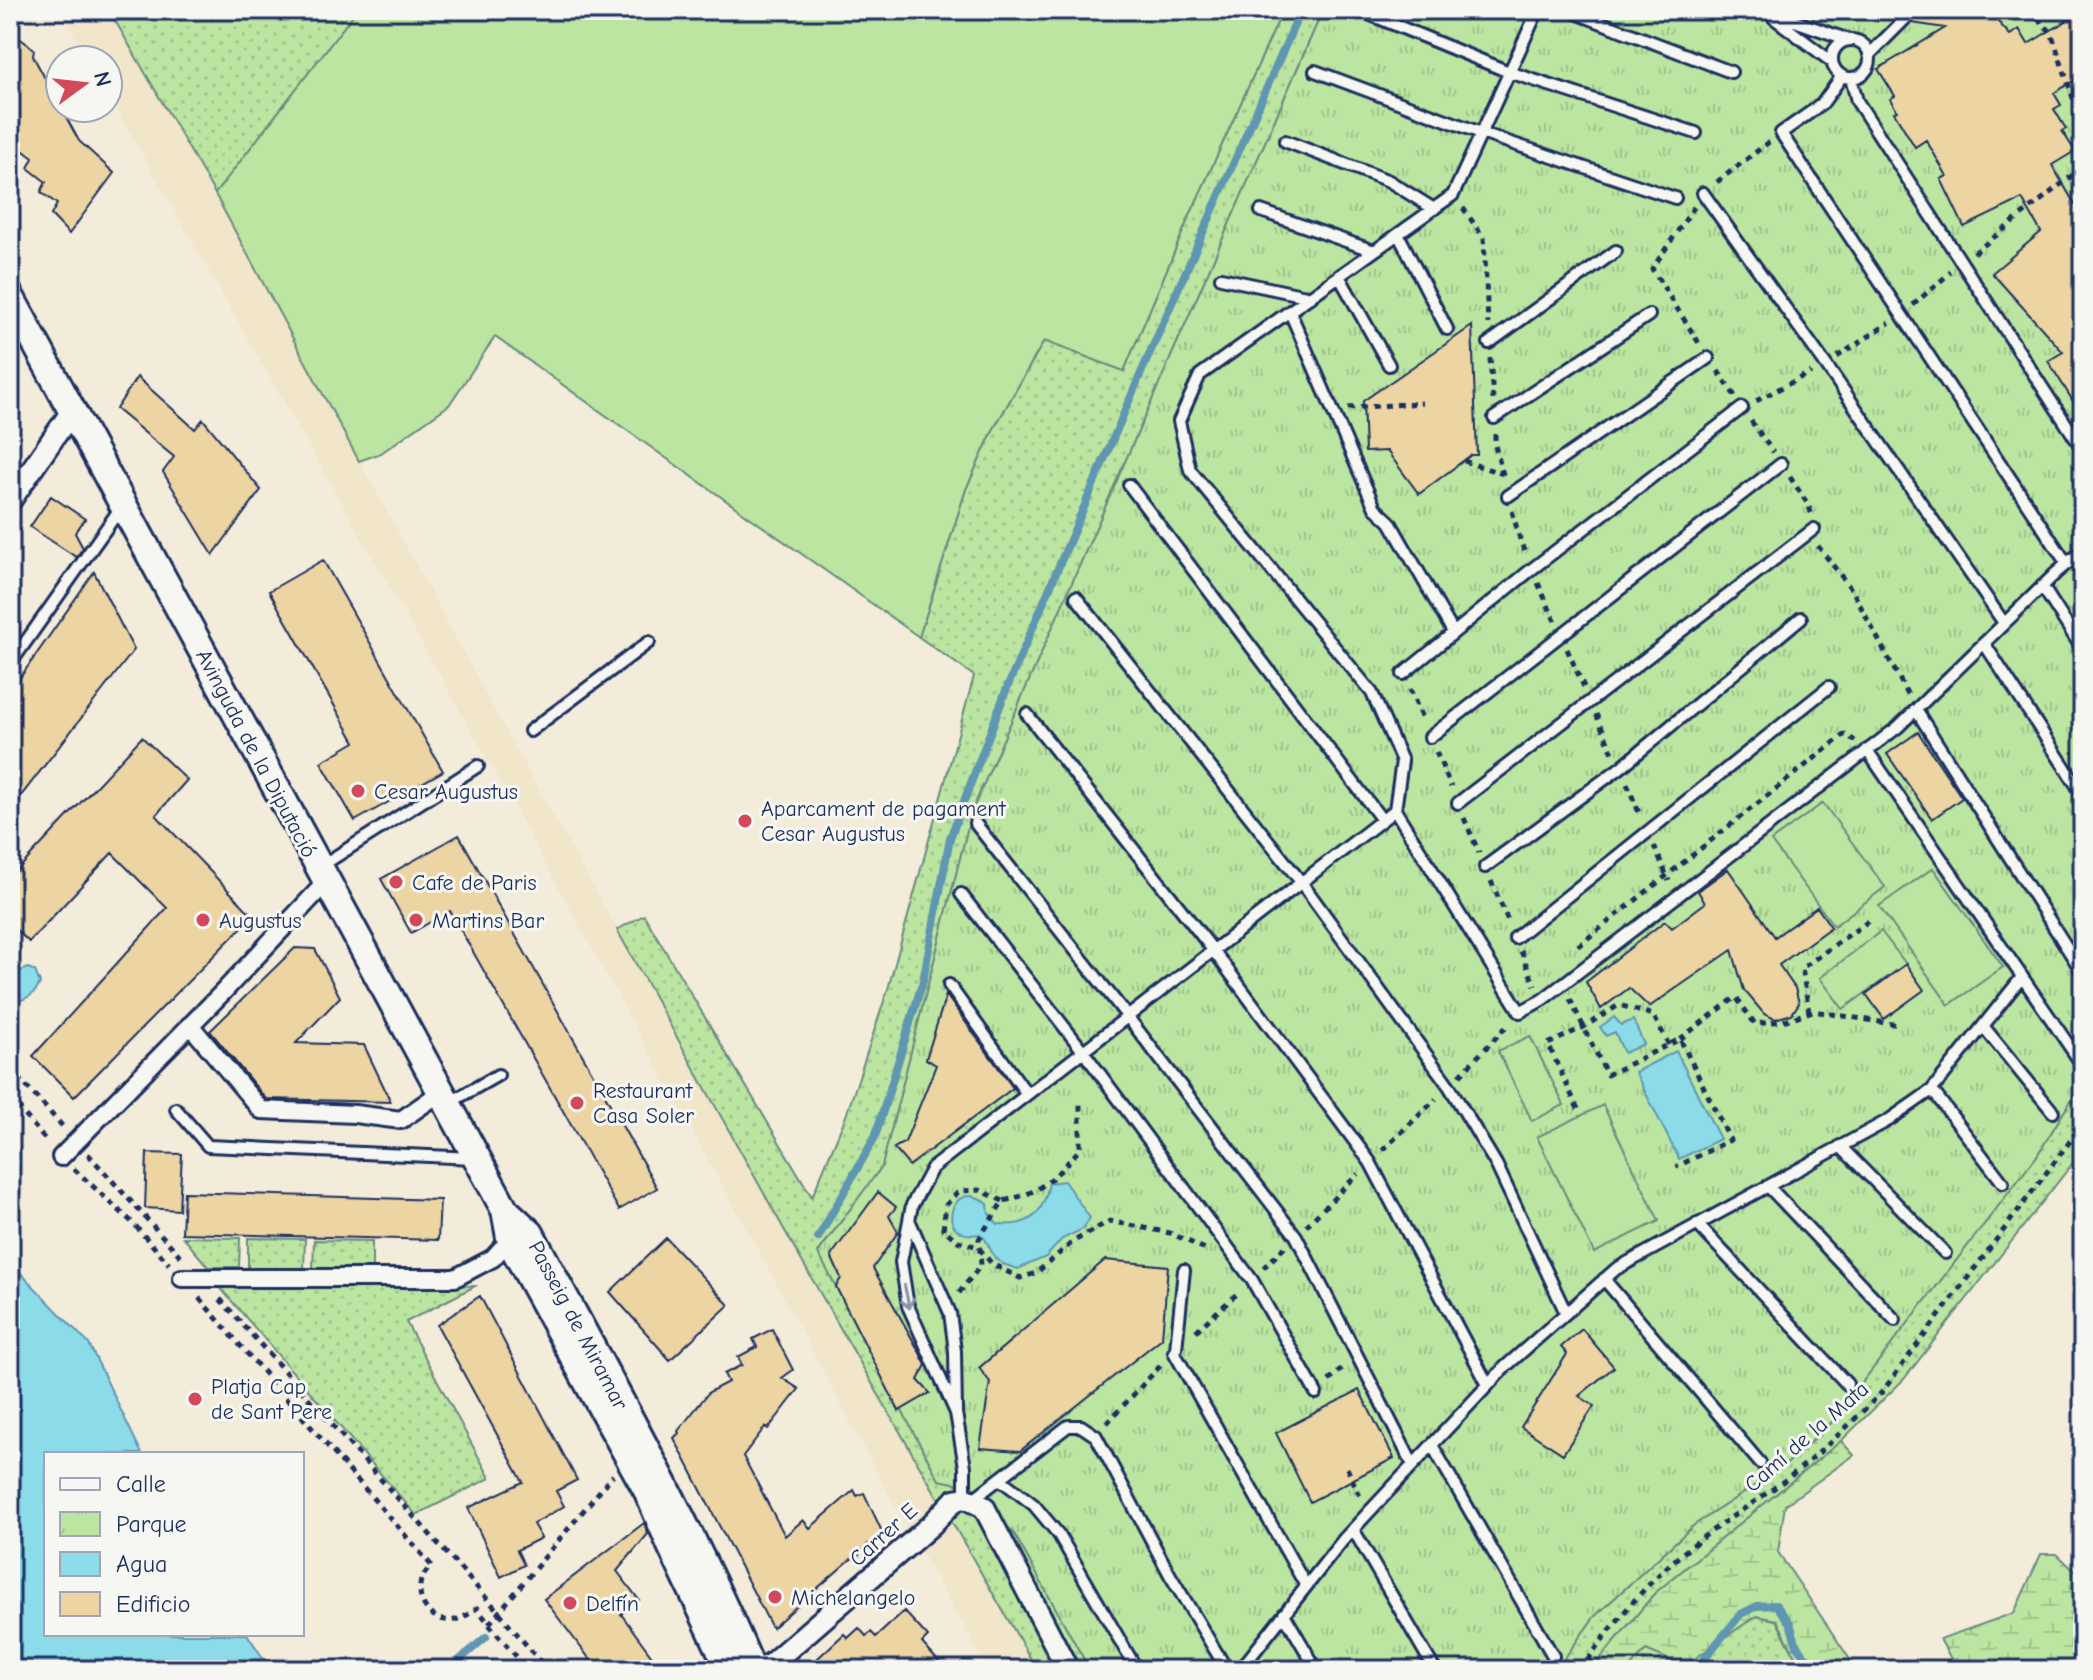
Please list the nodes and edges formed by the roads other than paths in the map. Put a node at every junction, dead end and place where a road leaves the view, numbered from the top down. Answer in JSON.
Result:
{"nodes":[{"id":1,"x":1359,"y":10,"type":"edge"},
{"id":2,"x":1538,"y":10,"type":"edge"},
{"id":3,"x":1568,"y":10,"type":"edge"},
{"id":4,"x":1914,"y":10,"type":"edge"},
{"id":5,"x":1764,"y":11,"type":"edge"},
{"id":6,"x":1849,"y":40,"type":"junction"},
{"id":7,"x":1869,"y":55,"type":"junction"},
{"id":8,"x":1832,"y":62,"type":"junction"},
{"id":9,"x":1315,"y":71,"type":"dead end"},
{"id":10,"x":1509,"y":72,"type":"junction"},
{"id":11,"x":1731,"y":72,"type":"dead end"},
{"id":12,"x":1847,"y":77,"type":"junction"},
{"id":13,"x":1481,"y":133,"type":"junction"},
{"id":14,"x":1696,"y":133,"type":"dead end"},
{"id":15,"x":1285,"y":141,"type":"dead end"},
{"id":16,"x":1703,"y":193,"type":"road end"},
{"id":17,"x":1675,"y":198,"type":"dead end"},
{"id":18,"x":1434,"y":209,"type":"junction"},
{"id":19,"x":1261,"y":211,"type":"dead end"},
{"id":20,"x":1398,"y":234,"type":"junction"},
{"id":21,"x":1374,"y":251,"type":"junction"},
{"id":22,"x":1616,"y":251,"type":"dead end"},
{"id":23,"x":1339,"y":276,"type":"junction"},
{"id":24,"x":1221,"y":278,"type":"dead end"},
{"id":25,"x":10,"y":296,"type":"edge"},
{"id":26,"x":1311,"y":297,"type":"junction"},
{"id":27,"x":1290,"y":312,"type":"junction"},
{"id":28,"x":1649,"y":315,"type":"dead end"},
{"id":29,"x":1447,"y":329,"type":"dead end"},
{"id":30,"x":1489,"y":343,"type":"dead end"},
{"id":31,"x":1708,"y":358,"type":"road end"},
{"id":32,"x":1389,"y":365,"type":"dead end"},
{"id":33,"x":1742,"y":408,"type":"road end"},
{"id":34,"x":72,"y":411,"type":"junction"},
{"id":35,"x":1494,"y":418,"type":"dead end"},
{"id":36,"x":2083,"y":450,"type":"edge"},
{"id":37,"x":1781,"y":464,"type":"road end"},
{"id":38,"x":1129,"y":485,"type":"dead end"},
{"id":39,"x":1508,"y":496,"type":"dead end"},
{"id":40,"x":10,"y":501,"type":"edge"},
{"id":41,"x":123,"y":504,"type":"junction"},
{"id":42,"x":1814,"y":529,"type":"road end"},
{"id":43,"x":2083,"y":550,"type":"edge"},
{"id":44,"x":2067,"y":564,"type":"junction"},
{"id":45,"x":2042,"y":586,"type":"junction"},
{"id":46,"x":1076,"y":597,"type":"dead end"},
{"id":47,"x":1801,"y":618,"type":"dead end"},
{"id":48,"x":2004,"y":623,"type":"junction"},
{"id":49,"x":1453,"y":632,"type":"junction"},
{"id":50,"x":649,"y":642,"type":"dead end"},
{"id":51,"x":1984,"y":643,"type":"junction"},
{"id":52,"x":2083,"y":650,"type":"edge"},
{"id":53,"x":10,"y":664,"type":"edge"},
{"id":54,"x":1403,"y":674,"type":"road end"},
{"id":55,"x":1829,"y":687,"type":"dead end"},
{"id":56,"x":1916,"y":710,"type":"junction"},
{"id":57,"x":1027,"y":714,"type":"dead end"},
{"id":58,"x":530,"y":731,"type":"dead end"},
{"id":59,"x":1430,"y":737,"type":"road end"},
{"id":60,"x":1867,"y":750,"type":"junction"},
{"id":61,"x":478,"y":766,"type":"dead end"},
{"id":62,"x":2083,"y":795,"type":"edge"},
{"id":63,"x":1458,"y":803,"type":"road end"},
{"id":64,"x":1395,"y":810,"type":"junction"},
{"id":65,"x":1382,"y":820,"type":"junction"},
{"id":66,"x":975,"y":823,"type":"dead end"},
{"id":67,"x":1485,"y":867,"type":"road end"},
{"id":68,"x":323,"y":874,"type":"junction"},
{"id":69,"x":1301,"y":882,"type":"junction"},
{"id":70,"x":961,"y":894,"type":"dead end"},
{"id":71,"x":1515,"y":938,"type":"road end"},
{"id":72,"x":1213,"y":950,"type":"junction"},
{"id":73,"x":2083,"y":973,"type":"edge"},
{"id":74,"x":2022,"y":977,"type":"junction"},
{"id":75,"x":949,"y":985,"type":"dead end"},
{"id":76,"x":1127,"y":1016,"type":"junction"},
{"id":77,"x":190,"y":1025,"type":"junction"},
{"id":78,"x":1983,"y":1026,"type":"junction"},
{"id":79,"x":1083,"y":1051,"type":"junction"},
{"id":80,"x":2083,"y":1066,"type":"edge"},
{"id":81,"x":498,"y":1075,"type":"dead end"},
{"id":82,"x":1932,"y":1090,"type":"junction"},
{"id":83,"x":1027,"y":1094,"type":"junction"},
{"id":84,"x":444,"y":1098,"type":"junction"},
{"id":85,"x":176,"y":1109,"type":"dead end"},
{"id":86,"x":2053,"y":1112,"type":"dead end"},
{"id":87,"x":1840,"y":1146,"type":"junction"},
{"id":88,"x":61,"y":1157,"type":"road end"},
{"id":89,"x":476,"y":1158,"type":"junction"},
{"id":90,"x":2003,"y":1183,"type":"dead end"},
{"id":91,"x":1768,"y":1186,"type":"junction"},
{"id":92,"x":505,"y":1210,"type":"junction"},
{"id":93,"x":909,"y":1220,"type":"junction"},
{"id":94,"x":1697,"y":1224,"type":"junction"},
{"id":95,"x":501,"y":1249,"type":"dead end"},
{"id":96,"x":1945,"y":1253,"type":"dead end"},
{"id":97,"x":1184,"y":1270,"type":"dead end"},
{"id":98,"x":182,"y":1278,"type":"road end"},
{"id":99,"x":1604,"y":1279,"type":"junction"},
{"id":100,"x":1566,"y":1313,"type":"junction"},
{"id":101,"x":1895,"y":1320,"type":"dead end"},
{"id":102,"x":1847,"y":1384,"type":"dead end"},
{"id":103,"x":1488,"y":1385,"type":"junction"},
{"id":104,"x":1316,"y":1393,"type":"road end"},
{"id":105,"x":956,"y":1413,"type":"junction"},
{"id":106,"x":1432,"y":1445,"type":"junction"},
{"id":107,"x":1760,"y":1463,"type":"dead end"},
{"id":108,"x":1413,"y":1465,"type":"junction"},
{"id":109,"x":1000,"y":1479,"type":"junction"},
{"id":110,"x":968,"y":1499,"type":"junction"},
{"id":111,"x":1353,"y":1529,"type":"junction"},
{"id":112,"x":1306,"y":1586,"type":"junction"},
{"id":113,"x":1284,"y":1614,"type":"junction"},
{"id":114,"x":1553,"y":1656,"type":"dead end"},
{"id":115,"x":753,"y":1665,"type":"edge"},
{"id":116,"x":1246,"y":1667,"type":"edge"},
{"id":117,"x":1068,"y":1670,"type":"edge"},
{"id":118,"x":1137,"y":1670,"type":"edge"},
{"id":119,"x":1227,"y":1670,"type":"edge"},
{"id":120,"x":1317,"y":1670,"type":"edge"},
{"id":121,"x":1435,"y":1670,"type":"edge"}],
"edges":[{"from":1,"to":10,"type":"lane"},
{"from":2,"to":10,"type":"lane"},
{"from":3,"to":11,"type":"lane"},
{"from":4,"to":7,"type":"lane"},
{"from":5,"to":6,"type":"lane"},
{"from":5,"to":8,"type":"lane"},
{"from":6,"to":7,"type":"lane"},
{"from":6,"to":8,"type":"lane"},
{"from":7,"to":12,"type":"lane"},
{"from":8,"to":12,"type":"lane"},
{"from":9,"to":13,"type":"lane"},
{"from":10,"to":13,"type":"lane"},
{"from":10,"to":14,"type":"lane"},
{"from":12,"to":36,"type":"lane"},
{"from":12,"to":44,"type":"lane"},
{"from":13,"to":17,"type":"lane"},
{"from":13,"to":18,"type":"lane"},
{"from":15,"to":18,"type":"lane"},
{"from":16,"to":48,"type":"lane"},
{"from":18,"to":20,"type":"lane"},
{"from":19,"to":21,"type":"lane"},
{"from":20,"to":21,"type":"lane"},
{"from":20,"to":29,"type":"lane"},
{"from":21,"to":23,"type":"lane"},
{"from":22,"to":30,"type":"lane"},
{"from":23,"to":26,"type":"lane"},
{"from":23,"to":32,"type":"lane"},
{"from":24,"to":26,"type":"lane"},
{"from":25,"to":34,"type":"street","name":"Avinguda de la Diputació"},
{"from":26,"to":27,"type":"lane"},
{"from":27,"to":49,"type":"lane"},
{"from":27,"to":64,"type":"lane"},
{"from":28,"to":35,"type":"lane"},
{"from":31,"to":39,"type":"lane"},
{"from":33,"to":49,"type":"lane"},
{"from":34,"to":40,"type":"street"},
{"from":34,"to":41,"type":"street","name":"Avinguda de la Diputació"},
{"from":37,"to":59,"type":"lane"},
{"from":38,"to":65,"type":"lane"},
{"from":41,"to":53,"type":"lane"},
{"from":41,"to":68,"type":"street","name":"Avinguda de la Diputació"},
{"from":42,"to":63,"type":"lane"},
{"from":43,"to":44,"type":"lane"},
{"from":44,"to":45,"type":"lane"},
{"from":45,"to":48,"type":"lane"},
{"from":45,"to":52,"type":"lane"},
{"from":46,"to":69,"type":"lane"},
{"from":47,"to":67,"type":"lane"},
{"from":48,"to":51,"type":"lane"},
{"from":49,"to":54,"type":"lane"},
{"from":50,"to":58,"type":"lane"},
{"from":51,"to":56,"type":"lane"},
{"from":51,"to":62,"type":"lane"},
{"from":55,"to":71,"type":"lane"},
{"from":56,"to":60,"type":"lane"},
{"from":56,"to":73,"type":"lane"},
{"from":57,"to":72,"type":"lane"},
{"from":60,"to":64,"type":"lane"},
{"from":60,"to":74,"type":"lane"},
{"from":61,"to":68,"type":"lane"},
{"from":64,"to":65,"type":"lane"},
{"from":65,"to":69,"type":"lane"},
{"from":66,"to":76,"type":"lane"},
{"from":68,"to":77,"type":"street"},
{"from":68,"to":84,"type":"street","name":"Avinguda de la Diputació"},
{"from":69,"to":72,"type":"lane"},
{"from":69,"to":100,"type":"lane"},
{"from":70,"to":79,"type":"lane"},
{"from":72,"to":76,"type":"lane"},
{"from":72,"to":103,"type":"lane"},
{"from":74,"to":78,"type":"lane"},
{"from":74,"to":80,"type":"lane"},
{"from":75,"to":83,"type":"lane"},
{"from":76,"to":79,"type":"lane"},
{"from":76,"to":108,"type":"lane"},
{"from":77,"to":84,"type":"street"},
{"from":77,"to":88,"type":"street"},
{"from":78,"to":82,"type":"lane"},
{"from":78,"to":86,"type":"lane"},
{"from":79,"to":83,"type":"lane"},
{"from":79,"to":104,"type":"lane"},
{"from":81,"to":84,"type":"lane"},
{"from":82,"to":87,"type":"lane"},
{"from":82,"to":90,"type":"lane"},
{"from":83,"to":93,"type":"lane"},
{"from":84,"to":89,"type":"street","name":"Avinguda de la Diputació"},
{"from":85,"to":89,"type":"lane"},
{"from":87,"to":91,"type":"lane"},
{"from":87,"to":96,"type":"lane"},
{"from":89,"to":92,"type":"street","name":"Avinguda de la Diputació"},
{"from":91,"to":94,"type":"lane"},
{"from":91,"to":101,"type":"lane"},
{"from":92,"to":115,"type":"street","name":"Passeig de Miramar"},
{"from":92,"to":115,"type":"street","name":"Passeig de Miramar"},
{"from":93,"to":105,"type":"lane"},
{"from":93,"to":105,"type":"lane","one_way":true},
{"from":94,"to":99,"type":"lane"},
{"from":94,"to":102,"type":"lane"},
{"from":95,"to":98,"type":"street"},
{"from":97,"to":112,"type":"lane"},
{"from":99,"to":100,"type":"lane"},
{"from":99,"to":107,"type":"lane"},
{"from":100,"to":103,"type":"lane"},
{"from":103,"to":106,"type":"lane"},
{"from":105,"to":110,"type":"lane"},
{"from":106,"to":108,"type":"lane"},
{"from":106,"to":114,"type":"lane"},
{"from":108,"to":111,"type":"lane"},
{"from":109,"to":110,"type":"lane"},
{"from":109,"to":118,"type":"lane"},
{"from":109,"to":119,"type":"lane"},
{"from":110,"to":115,"type":"street","name":"Carrer E"},
{"from":110,"to":117,"type":"street"},
{"from":111,"to":112,"type":"lane"},
{"from":111,"to":121,"type":"lane"},
{"from":112,"to":113,"type":"lane"},
{"from":113,"to":116,"type":"lane"},
{"from":113,"to":120,"type":"lane"}]}
